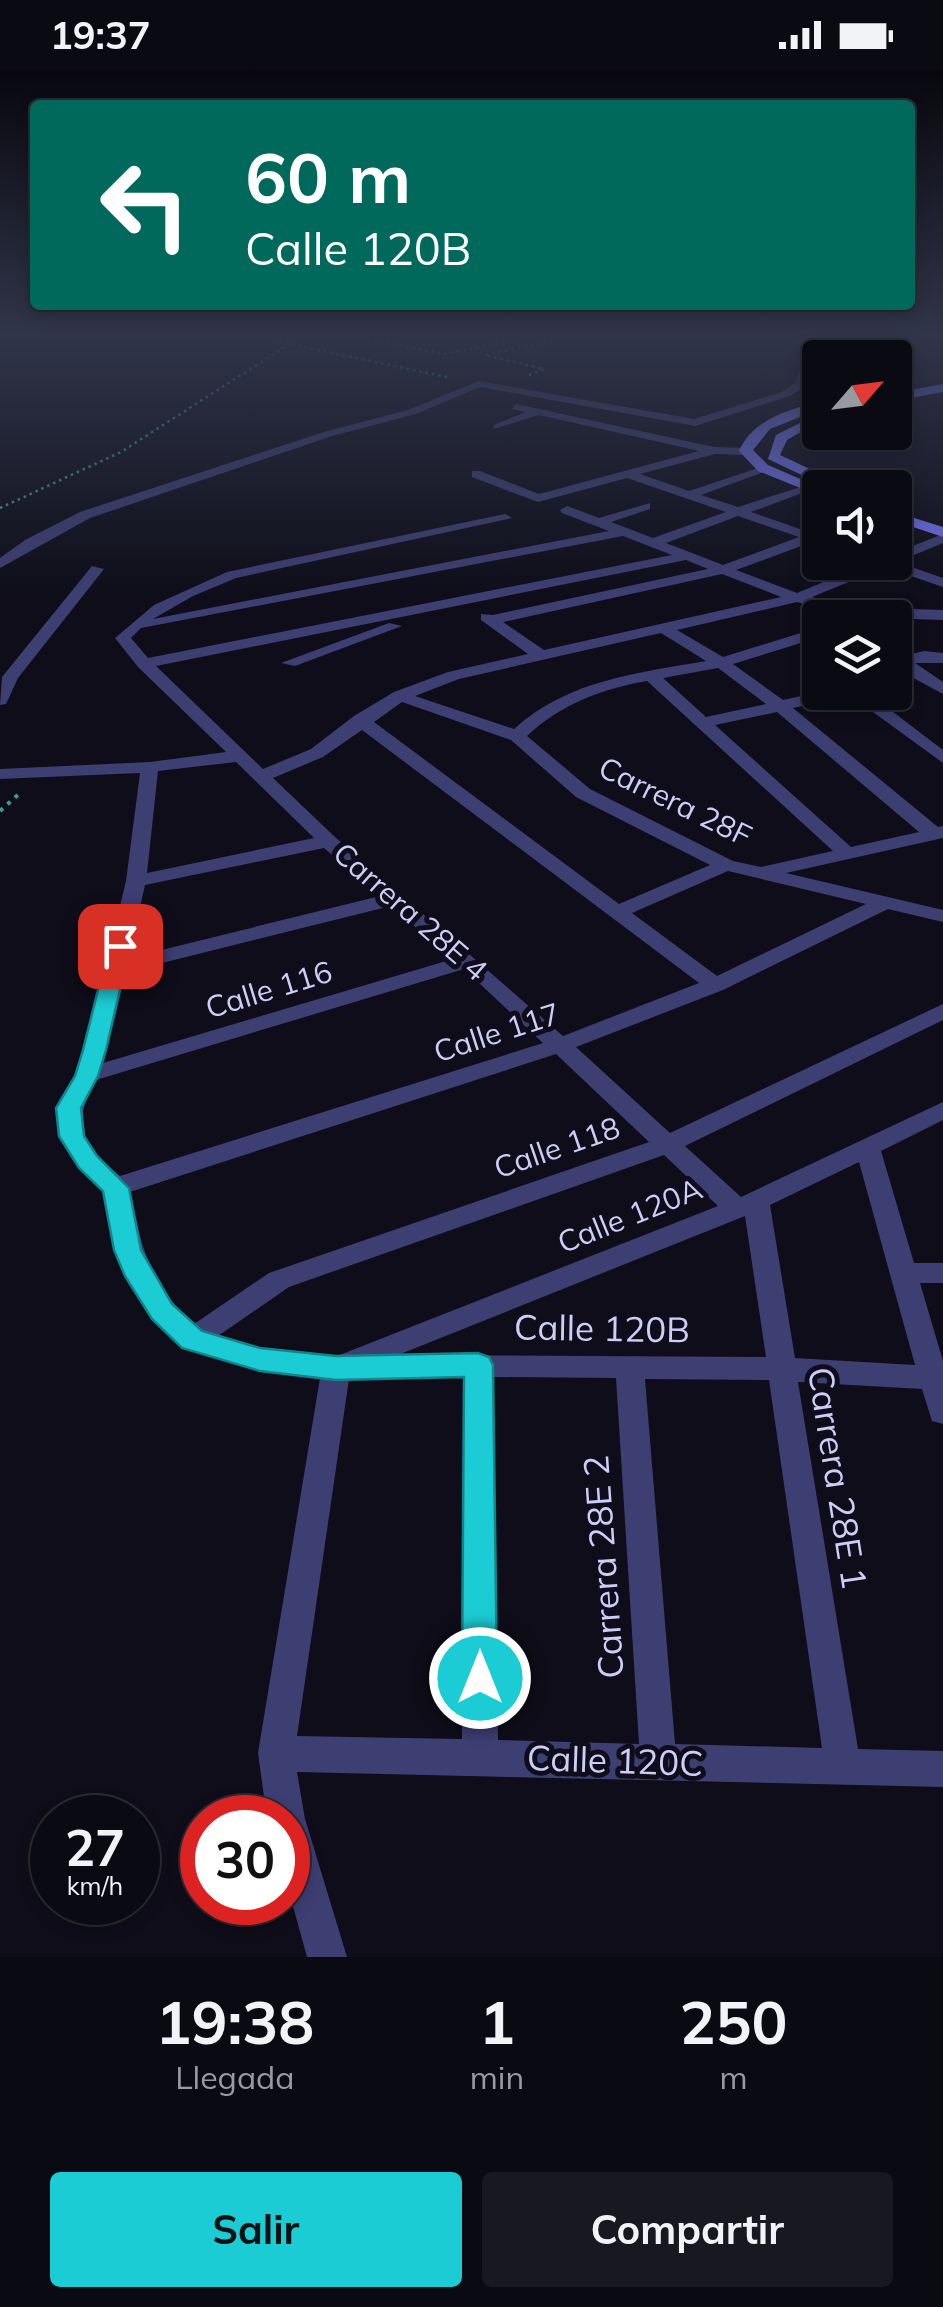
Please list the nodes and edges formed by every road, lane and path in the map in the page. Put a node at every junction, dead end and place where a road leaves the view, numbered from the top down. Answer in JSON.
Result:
{"nodes":[{"id":1,"x":170,"y":422,"type":"edge"},
{"id":2,"x":374,"y":422,"type":"edge"},
{"id":3,"x":511,"y":422,"type":"edge"},
{"id":4,"x":584,"y":422,"type":"edge"},
{"id":5,"x":780,"y":422,"type":"edge"},
{"id":6,"x":498,"y":427,"type":"dead end"},
{"id":7,"x":802,"y":427,"type":"edge"},
{"id":8,"x":715,"y":450,"type":"junction"},
{"id":9,"x":746,"y":451,"type":"junction"},
{"id":10,"x":762,"y":468,"type":"junction"},
{"id":11,"x":802,"y":471,"type":"edge"},
{"id":12,"x":476,"y":474,"type":"dead end"},
{"id":13,"x":631,"y":475,"type":"junction"},
{"id":14,"x":802,"y":484,"type":"edge"},
{"id":15,"x":802,"y":492,"type":"edge"},
{"id":16,"x":688,"y":495,"type":"junction"},
{"id":17,"x":645,"y":506,"type":"dead end"},
{"id":18,"x":0,"y":508,"type":"edge"},
{"id":19,"x":567,"y":510,"type":"dead end"},
{"id":20,"x":912,"y":510,"type":"edge"},
{"id":21,"x":739,"y":512,"type":"junction"},
{"id":22,"x":504,"y":518,"type":"dead end"},
{"id":23,"x":943,"y":520,"type":"edge"},
{"id":24,"x":912,"y":522,"type":"edge"},
{"id":25,"x":596,"y":523,"type":"junction"},
{"id":26,"x":624,"y":532,"type":"junction"},
{"id":27,"x":802,"y":532,"type":"edge"},
{"id":28,"x":943,"y":534,"type":"edge"},
{"id":29,"x":802,"y":542,"type":"edge"},
{"id":30,"x":653,"y":543,"type":"junction"},
{"id":31,"x":393,"y":544,"type":"junction"},
{"id":32,"x":912,"y":550,"type":"edge"},
{"id":33,"x":687,"y":556,"type":"junction"},
{"id":34,"x":0,"y":564,"type":"edge"},
{"id":35,"x":98,"y":569,"type":"dead end"},
{"id":36,"x":723,"y":570,"type":"junction"},
{"id":37,"x":427,"y":572,"type":"junction"},
{"id":38,"x":912,"y":572,"type":"edge"},
{"id":39,"x":841,"y":580,"type":"edge"},
{"id":40,"x":943,"y":583,"type":"edge"},
{"id":41,"x":797,"y":598,"type":"junction"},
{"id":42,"x":805,"y":600,"type":"edge"},
{"id":43,"x":464,"y":601,"type":"junction"},
{"id":44,"x":423,"y":609,"type":"junction"},
{"id":45,"x":912,"y":617,"type":"edge"},
{"id":46,"x":940,"y":617,"type":"edge"},
{"id":47,"x":490,"y":620,"type":"junction"},
{"id":48,"x":132,"y":628,"type":"junction"},
{"id":49,"x":666,"y":629,"type":"junction"},
{"id":50,"x":802,"y":637,"type":"edge"},
{"id":51,"x":541,"y":655,"type":"junction"},
{"id":52,"x":943,"y":658,"type":"edge"},
{"id":53,"x":912,"y":659,"type":"edge"},
{"id":54,"x":720,"y":662,"type":"junction"},
{"id":55,"x":289,"y":663,"type":"dead end"},
{"id":56,"x":144,"y":664,"type":"junction"},
{"id":57,"x":912,"y":671,"type":"edge"},
{"id":58,"x":652,"y":677,"type":"junction"},
{"id":59,"x":943,"y":690,"type":"edge"},
{"id":60,"x":400,"y":696,"type":"junction"},
{"id":61,"x":0,"y":700,"type":"edge"},
{"id":62,"x":802,"y":701,"type":"edge"},
{"id":63,"x":780,"y":706,"type":"junction"},
{"id":64,"x":880,"y":710,"type":"edge"},
{"id":65,"x":360,"y":720,"type":"junction"},
{"id":66,"x":705,"y":722,"type":"junction"},
{"id":67,"x":517,"y":736,"type":"junction"},
{"id":68,"x":240,"y":756,"type":"junction"},
{"id":69,"x":943,"y":758,"type":"edge"},
{"id":70,"x":150,"y":767,"type":"junction"},
{"id":71,"x":0,"y":774,"type":"edge"},
{"id":72,"x":262,"y":776,"type":"junction"},
{"id":73,"x":939,"y":833,"type":"edge"},
{"id":74,"x":328,"y":841,"type":"junction"},
{"id":75,"x":845,"y":852,"type":"junction"},
{"id":76,"x":726,"y":865,"type":"junction"},
{"id":77,"x":757,"y":874,"type":"junction"},
{"id":78,"x":136,"y":881,"type":"junction"},
{"id":79,"x":397,"y":898,"type":"junction"},
{"id":80,"x":943,"y":902,"type":"edge"},
{"id":81,"x":886,"y":903,"type":"junction"},
{"id":82,"x":915,"y":910,"type":"junction"},
{"id":83,"x":618,"y":912,"type":"junction"},
{"id":84,"x":943,"y":916,"type":"edge"},
{"id":85,"x":468,"y":961,"type":"junction"},
{"id":86,"x":114,"y":968,"type":"junction"},
{"id":87,"x":714,"y":985,"type":"junction"},
{"id":88,"x":943,"y":1010,"type":"edge"},
{"id":89,"x":561,"y":1045,"type":"junction"},
{"id":90,"x":86,"y":1076,"type":"junction"},
{"id":91,"x":943,"y":1110,"type":"edge"},
{"id":92,"x":666,"y":1145,"type":"junction"},
{"id":93,"x":867,"y":1148,"type":"junction"},
{"id":94,"x":116,"y":1188,"type":"junction"},
{"id":95,"x":746,"y":1205,"type":"junction"},
{"id":96,"x":906,"y":1273,"type":"junction"},
{"id":97,"x":943,"y":1274,"type":"edge"},
{"id":98,"x":192,"y":1340,"type":"junction"},
{"id":99,"x":478,"y":1365,"type":"junction"},
{"id":100,"x":630,"y":1367,"type":"junction"},
{"id":101,"x":336,"y":1368,"type":"junction"},
{"id":102,"x":782,"y":1369,"type":"junction"},
{"id":103,"x":939,"y":1378,"type":"edge"},
{"id":104,"x":943,"y":1412,"type":"edge"},
{"id":105,"x":276,"y":1753,"type":"junction"},
{"id":106,"x":480,"y":1757,"type":"junction"},
{"id":107,"x":658,"y":1762,"type":"junction"},
{"id":108,"x":843,"y":1766,"type":"junction"},
{"id":109,"x":943,"y":1769,"type":"edge"},
{"id":110,"x":282,"y":1795,"type":"edge"},
{"id":111,"x":310,"y":1897,"type":"edge"},
{"id":112,"x":328,"y":1957,"type":"edge"}],
"edges":[{"from":1,"to":18,"type":"path"},
{"from":2,"to":34,"type":"street"},
{"from":3,"to":6,"type":"street"},
{"from":4,"to":8,"type":"street"},
{"from":5,"to":9,"type":"street"},
{"from":7,"to":11,"type":"street"},
{"from":8,"to":9,"type":"street"},
{"from":8,"to":13,"type":"street"},
{"from":9,"to":10,"type":"street"},
{"from":10,"to":14,"type":"street"},
{"from":10,"to":16,"type":"street"},
{"from":12,"to":13,"type":"street"},
{"from":13,"to":16,"type":"street"},
{"from":15,"to":21,"type":"street"},
{"from":16,"to":21,"type":"street"},
{"from":17,"to":25,"type":"street"},
{"from":19,"to":25,"type":"street"},
{"from":20,"to":23,"type":"street"},
{"from":21,"to":27,"type":"street"},
{"from":21,"to":30,"type":"street"},
{"from":22,"to":31,"type":"street"},
{"from":24,"to":28,"type":"street"},
{"from":25,"to":26,"type":"street"},
{"from":26,"to":30,"type":"street"},
{"from":26,"to":37,"type":"street"},
{"from":28,"to":32,"type":"street"},
{"from":29,"to":36,"type":"street"},
{"from":30,"to":33,"type":"street"},
{"from":31,"to":37,"type":"street"},
{"from":31,"to":48,"type":"street"},
{"from":33,"to":36,"type":"street"},
{"from":33,"to":43,"type":"street"},
{"from":35,"to":61,"type":"street"},
{"from":36,"to":41,"type":"street"},
{"from":36,"to":47,"type":"street"},
{"from":37,"to":43,"type":"street"},
{"from":37,"to":48,"type":"street"},
{"from":38,"to":40,"type":"street"},
{"from":39,"to":41,"type":"street"},
{"from":41,"to":42,"type":"street"},
{"from":41,"to":49,"type":"street"},
{"from":43,"to":44,"type":"street"},
{"from":43,"to":47,"type":"street"},
{"from":44,"to":55,"type":"street"},
{"from":44,"to":56,"type":"street"},
{"from":45,"to":46,"type":"street"},
{"from":47,"to":51,"type":"street"},
{"from":48,"to":56,"type":"street"},
{"from":49,"to":51,"type":"street"},
{"from":49,"to":54,"type":"street"},
{"from":50,"to":54,"type":"street"},
{"from":51,"to":60,"type":"street"},
{"from":52,"to":53,"type":"street"},
{"from":54,"to":58,"type":"street"},
{"from":54,"to":63,"type":"street"},
{"from":56,"to":68,"type":"street","name":"Carrera 28E 4"},
{"from":57,"to":59,"type":"street"},
{"from":58,"to":66,"type":"street"},
{"from":58,"to":67,"type":"street"},
{"from":60,"to":65,"type":"street"},
{"from":60,"to":67,"type":"street","name":"Carrera 28F"},
{"from":62,"to":63,"type":"street"},
{"from":63,"to":66,"type":"street"},
{"from":63,"to":73,"type":"street"},
{"from":64,"to":69,"type":"street"},
{"from":65,"to":72,"type":"street"},
{"from":65,"to":83,"type":"street"},
{"from":66,"to":75,"type":"street"},
{"from":67,"to":76,"type":"street","name":"Carrera 28F"},
{"from":68,"to":70,"type":"street"},
{"from":68,"to":72,"type":"street","name":"Carrera 28E 4"},
{"from":70,"to":71,"type":"street"},
{"from":70,"to":78,"type":"street"},
{"from":72,"to":74,"type":"street","name":"Carrera 28E 4"},
{"from":73,"to":75,"type":"street"},
{"from":74,"to":78,"type":"street"},
{"from":74,"to":79,"type":"street","name":"Carrera 28E 4"},
{"from":75,"to":77,"type":"street"},
{"from":76,"to":77,"type":"street","name":"Carrera 28F"},
{"from":76,"to":83,"type":"street"},
{"from":77,"to":81,"type":"street","name":"Carrera 28F"},
{"from":78,"to":86,"type":"street"},
{"from":79,"to":85,"type":"street","name":"Carrera 28E 4"},
{"from":79,"to":86,"type":"street"},
{"from":80,"to":82,"type":"street"},
{"from":81,"to":82,"type":"street","name":"Carrera 28F"},
{"from":81,"to":87,"type":"street","name":"Calle 117"},
{"from":82,"to":84,"type":"street","name":"Carrera 28F"},
{"from":83,"to":87,"type":"street"},
{"from":85,"to":89,"type":"street","name":"Carrera 28E 4"},
{"from":85,"to":90,"type":"street","name":"Calle 116"},
{"from":86,"to":90,"type":"street"},
{"from":87,"to":89,"type":"street","name":"Calle 117"},
{"from":88,"to":92,"type":"street","name":"Calle 118"},
{"from":89,"to":92,"type":"street","name":"Carrera 28E 4"},
{"from":89,"to":94,"type":"street","name":"Calle 117"},
{"from":90,"to":94,"type":"street"},
{"from":91,"to":93,"type":"street","name":"Calle 120A"},
{"from":92,"to":95,"type":"street","name":"Carrera 28E 4"},
{"from":92,"to":98,"type":"street","name":"Calle 118"},
{"from":93,"to":95,"type":"street","name":"Calle 120A"},
{"from":93,"to":96,"type":"street"},
{"from":94,"to":98,"type":"street"},
{"from":95,"to":101,"type":"street","name":"Calle 120A"},
{"from":95,"to":102,"type":"street","name":"Carrera 28E 1"},
{"from":96,"to":97,"type":"street"},
{"from":96,"to":103,"type":"street"},
{"from":98,"to":101,"type":"street","name":"Calle 120B"},
{"from":99,"to":100,"type":"street","name":"Calle 120B"},
{"from":99,"to":101,"type":"street","name":"Calle 120B"},
{"from":99,"to":106,"type":"street"},
{"from":100,"to":102,"type":"street","name":"Calle 120B"},
{"from":100,"to":107,"type":"street","name":"Carrera 28E 2"},
{"from":101,"to":105,"type":"street"},
{"from":102,"to":103,"type":"street","name":"Calle 120B"},
{"from":102,"to":108,"type":"street","name":"Carrera 28E 1"},
{"from":103,"to":104,"type":"street"},
{"from":105,"to":106,"type":"street","name":"Calle 120C"},
{"from":105,"to":110,"type":"street"},
{"from":106,"to":107,"type":"street","name":"Calle 120C"},
{"from":107,"to":108,"type":"street","name":"Calle 120C"},
{"from":108,"to":109,"type":"street","name":"Calle 120C"},
{"from":111,"to":112,"type":"street"}]}
